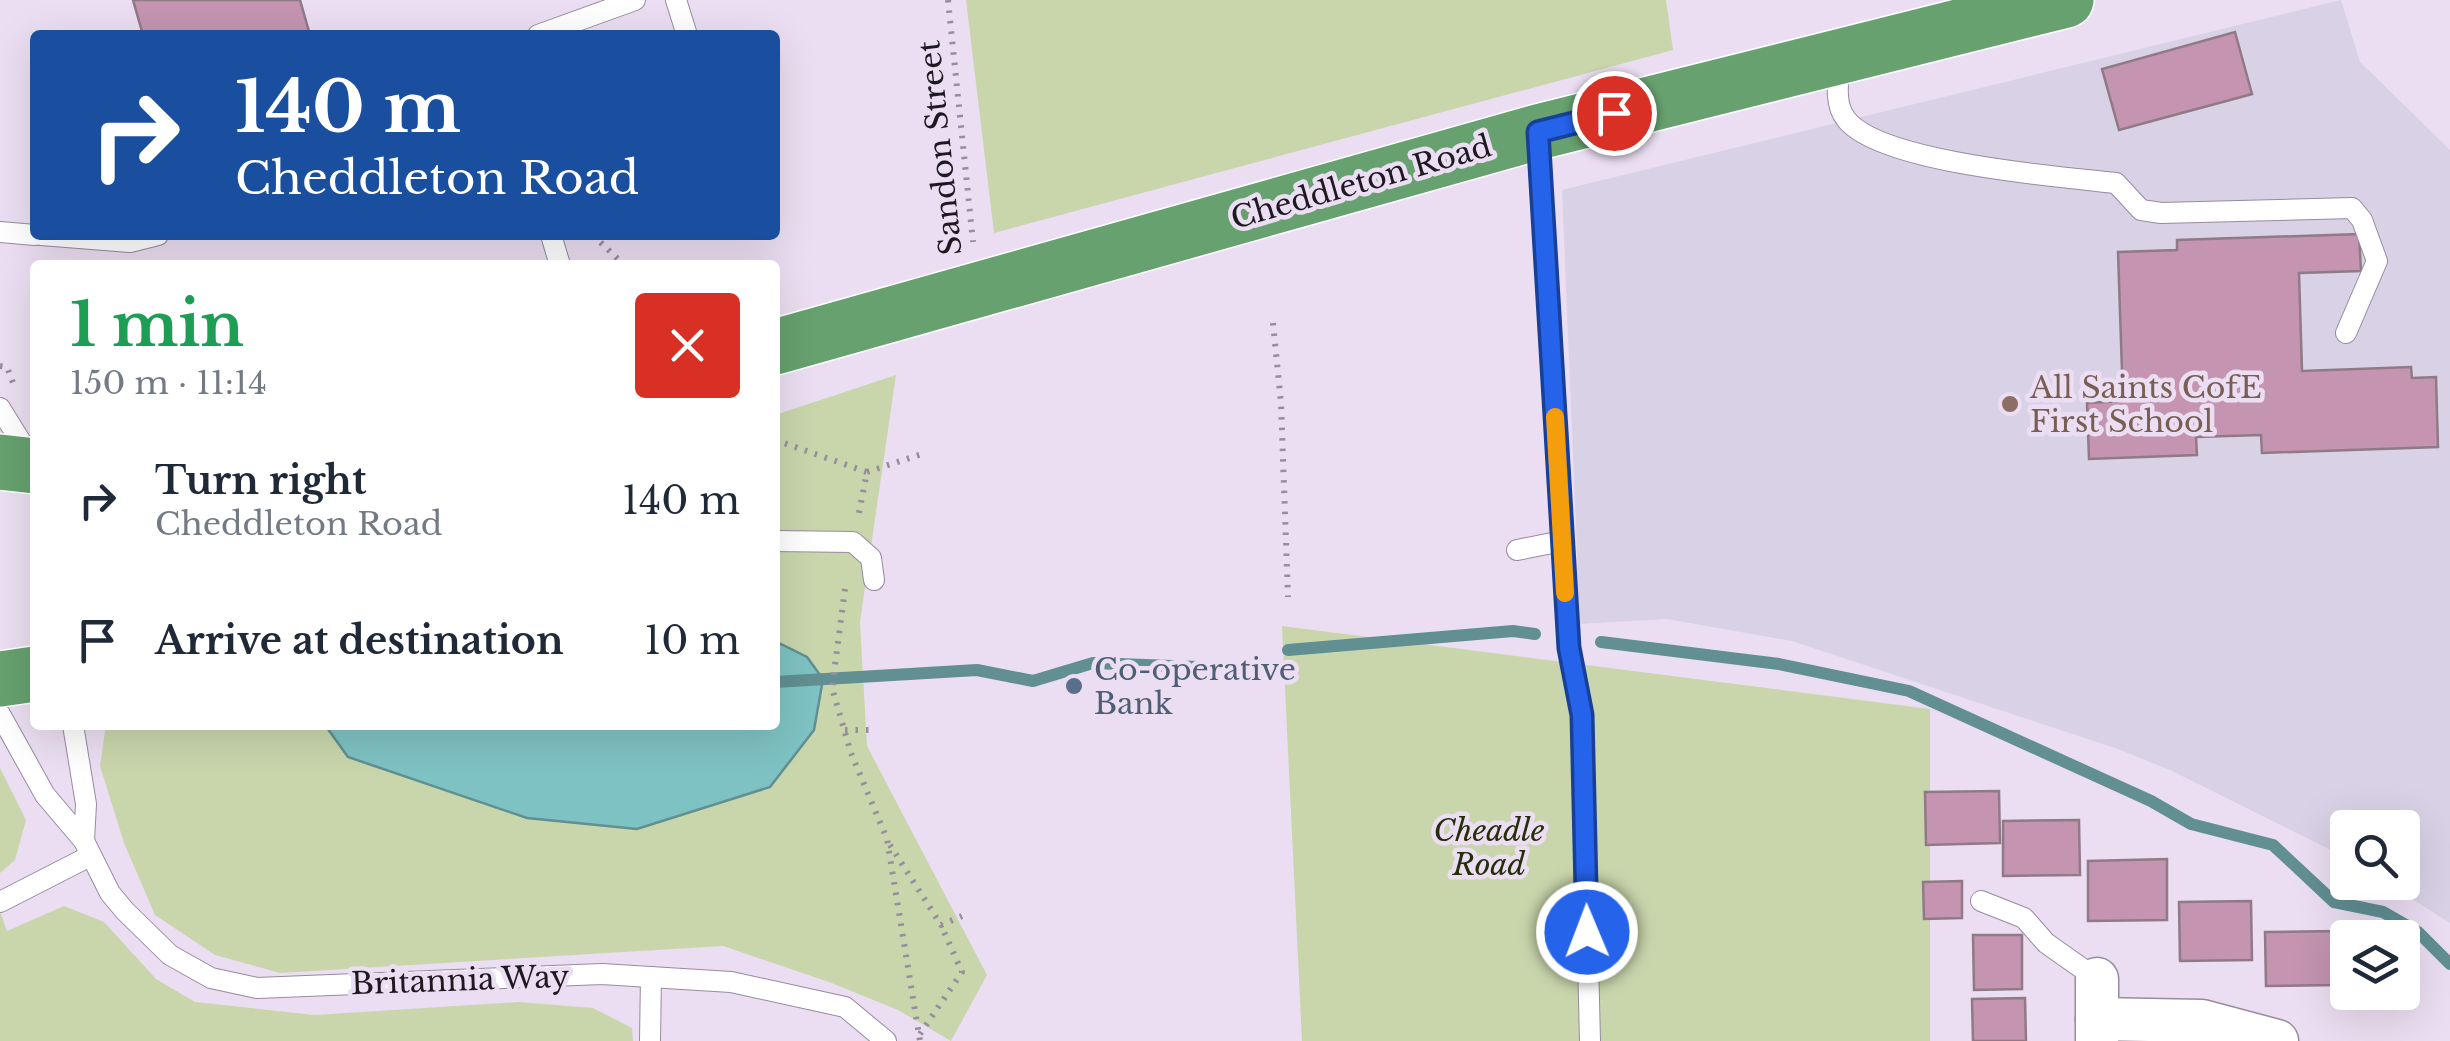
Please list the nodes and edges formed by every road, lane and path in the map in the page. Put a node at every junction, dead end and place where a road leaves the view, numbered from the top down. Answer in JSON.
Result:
{"nodes":[{"id":1,"x":635,"y":0,"type":"edge"},
{"id":2,"x":676,"y":0,"type":"edge"},
{"id":3,"x":948,"y":0,"type":"edge"},
{"id":4,"x":2066,"y":0,"type":"edge"},
{"id":5,"x":552,"y":30,"type":"edge"},
{"id":6,"x":685,"y":30,"type":"edge"},
{"id":7,"x":1840,"y":56,"type":"junction"},
{"id":8,"x":1538,"y":132,"type":"junction"},
{"id":9,"x":0,"y":232,"type":"edge"},
{"id":10,"x":30,"y":234,"type":"edge"},
{"id":11,"x":104,"y":240,"type":"edge"},
{"id":12,"x":138,"y":240,"type":"edge"},
{"id":13,"x":598,"y":240,"type":"edge"},
{"id":14,"x":619,"y":260,"type":"edge"},
{"id":15,"x":978,"y":290,"type":"junction"},
{"id":16,"x":1273,"y":323,"type":"dead end"},
{"id":17,"x":2346,"y":333,"type":"dead end"},
{"id":18,"x":780,"y":346,"type":"edge"},
{"id":19,"x":0,"y":408,"type":"edge"},
{"id":20,"x":780,"y":442,"type":"edge"},
{"id":21,"x":922,"y":454,"type":"dead end"},
{"id":22,"x":30,"y":457,"type":"edge"},
{"id":23,"x":0,"y":462,"type":"edge"},
{"id":24,"x":30,"y":465,"type":"edge"},
{"id":25,"x":867,"y":472,"type":"junction"},
{"id":26,"x":780,"y":541,"type":"edge"},
{"id":27,"x":1562,"y":541,"type":"junction"},
{"id":28,"x":853,"y":542,"type":"junction"},
{"id":29,"x":1517,"y":550,"type":"dead end"},
{"id":30,"x":874,"y":580,"type":"dead end"},
{"id":31,"x":1288,"y":597,"type":"dead end"},
{"id":32,"x":30,"y":675,"type":"edge"},
{"id":33,"x":0,"y":679,"type":"edge"},
{"id":34,"x":0,"y":714,"type":"edge"},
{"id":35,"x":74,"y":730,"type":"edge"},
{"id":36,"x":845,"y":730,"type":"junction"},
{"id":37,"x":869,"y":730,"type":"dead end"},
{"id":38,"x":887,"y":839,"type":"junction"},
{"id":39,"x":87,"y":849,"type":"junction"},
{"id":40,"x":1981,"y":901,"type":"dead end"},
{"id":41,"x":0,"y":902,"type":"edge"},
{"id":42,"x":962,"y":916,"type":"dead end"},
{"id":43,"x":941,"y":925,"type":"junction"},
{"id":44,"x":651,"y":977,"type":"junction"},
{"id":45,"x":2097,"y":1013,"type":"edge"},
{"id":46,"x":920,"y":1038,"type":"edge"},
{"id":47,"x":650,"y":1041,"type":"edge"},
{"id":48,"x":886,"y":1041,"type":"edge"},
{"id":49,"x":1590,"y":1041,"type":"edge"},
{"id":50,"x":2277,"y":1041,"type":"edge"}],
"edges":[{"from":1,"to":5,"type":"lane"},
{"from":2,"to":6,"type":"lane"},
{"from":3,"to":15,"type":"path","name":"Sandon Street"},
{"from":4,"to":7,"type":"highway","name":"Cheddleton Road"},
{"from":7,"to":8,"type":"highway","name":"Cheddleton Road"},
{"from":7,"to":17,"type":"lane"},
{"from":8,"to":15,"type":"highway","name":"Cheddleton Road"},
{"from":8,"to":27,"type":"lane"},
{"from":9,"to":10,"type":"lane"},
{"from":11,"to":12,"type":"lane"},
{"from":13,"to":14,"type":"path"},
{"from":15,"to":18,"type":"highway","name":"Cheddleton Road"},
{"from":16,"to":31,"type":"path"},
{"from":19,"to":22,"type":"lane"},
{"from":20,"to":25,"type":"path"},
{"from":21,"to":25,"type":"path"},
{"from":23,"to":24,"type":"highway"},
{"from":25,"to":28,"type":"path"},
{"from":26,"to":28,"type":"lane"},
{"from":27,"to":29,"type":"lane"},
{"from":27,"to":49,"type":"lane"},
{"from":28,"to":30,"type":"lane"},
{"from":28,"to":36,"type":"path"},
{"from":32,"to":33,"type":"highway"},
{"from":34,"to":39,"type":"lane","name":"Britannia Way"},
{"from":35,"to":39,"type":"lane"},
{"from":36,"to":37,"type":"path"},
{"from":36,"to":38,"type":"path"},
{"from":38,"to":43,"type":"path"},
{"from":38,"to":46,"type":"path"},
{"from":39,"to":41,"type":"lane"},
{"from":39,"to":44,"type":"lane","name":"Britannia Way"},
{"from":40,"to":45,"type":"lane"},
{"from":42,"to":43,"type":"path"},
{"from":43,"to":46,"type":"path"},
{"from":44,"to":47,"type":"lane"},
{"from":44,"to":48,"type":"lane","name":"Britannia Way"},
{"from":45,"to":50,"type":"street"}]}
